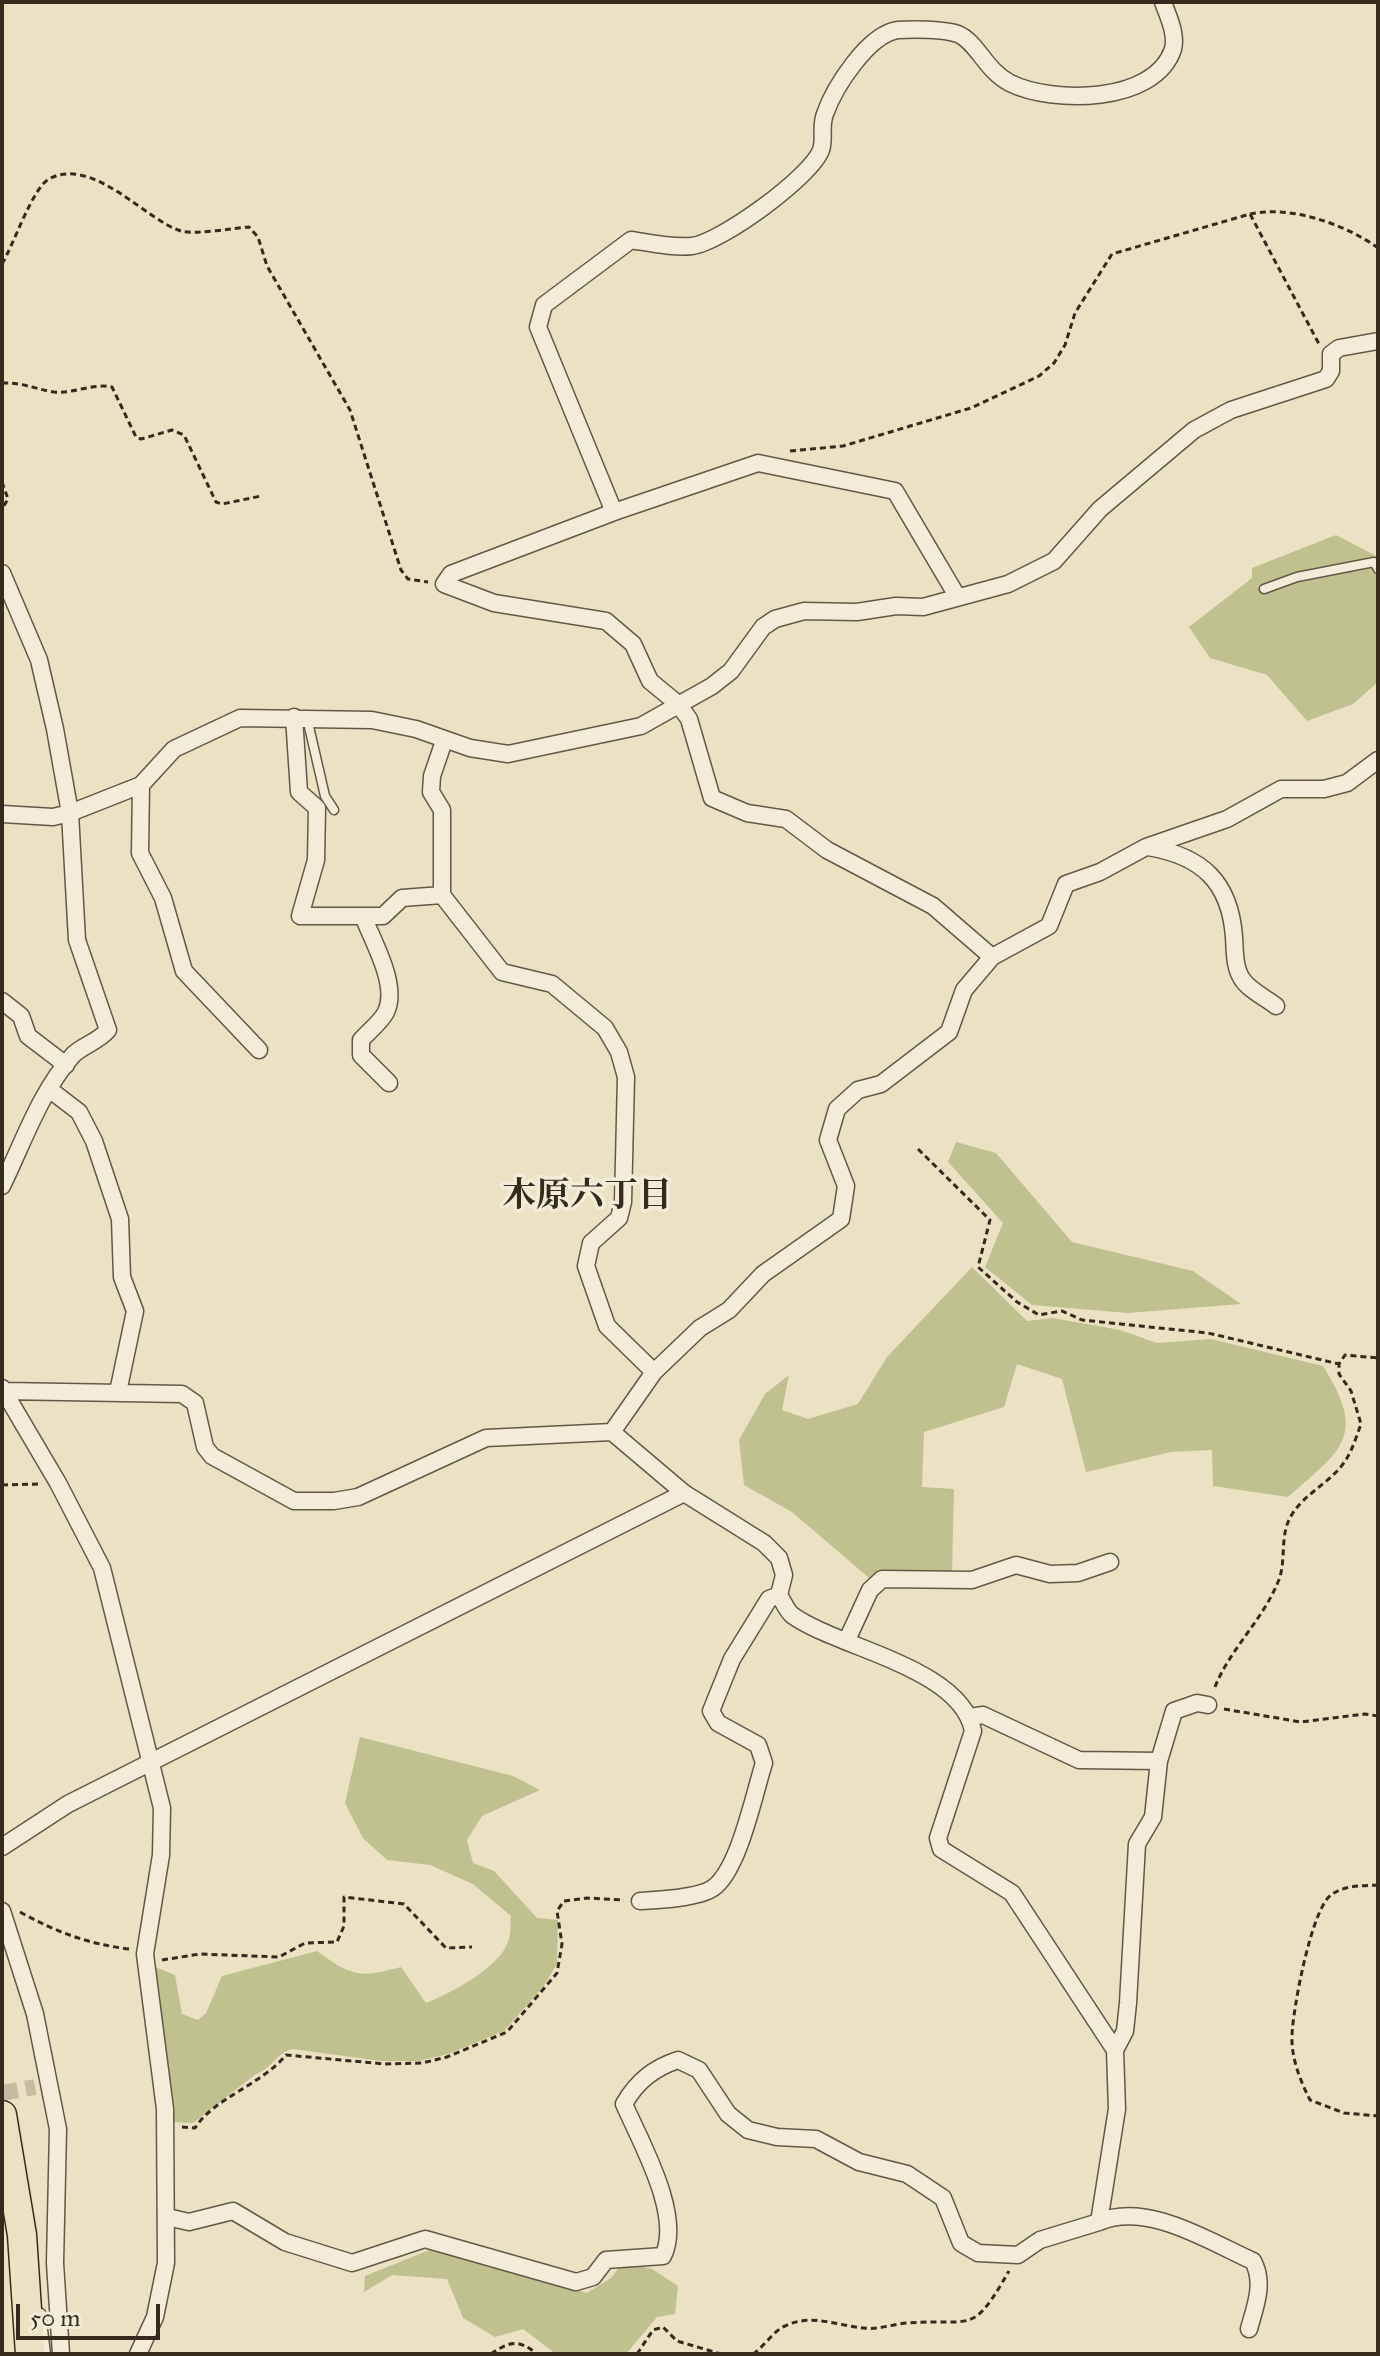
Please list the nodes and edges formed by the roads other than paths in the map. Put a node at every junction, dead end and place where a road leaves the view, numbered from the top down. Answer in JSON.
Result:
{"nodes":[{"id":1,"x":1163,"y":2,"type":"edge"},
{"id":2,"x":1378,"y":341,"type":"edge"},
{"id":3,"x":614,"y":512,"type":"junction"},
{"id":4,"x":1378,"y":569,"type":"edge"},
{"id":5,"x":2,"y":573,"type":"edge"},
{"id":6,"x":1264,"y":589,"type":"dead end"},
{"id":7,"x":957,"y":596,"type":"junction"},
{"id":8,"x":678,"y":704,"type":"junction"},
{"id":9,"x":300,"y":717,"type":"junction"},
{"id":10,"x":444,"y":741,"type":"junction"},
{"id":11,"x":1378,"y":760,"type":"edge"},
{"id":12,"x":141,"y":785,"type":"junction"},
{"id":13,"x":334,"y":810,"type":"dead end"},
{"id":14,"x":70,"y":813,"type":"junction"},
{"id":15,"x":2,"y":814,"type":"edge"},
{"id":16,"x":1146,"y":847,"type":"junction"},
{"id":17,"x":442,"y":895,"type":"junction"},
{"id":18,"x":363,"y":916,"type":"junction"},
{"id":19,"x":992,"y":957,"type":"junction"},
{"id":20,"x":2,"y":1001,"type":"edge"},
{"id":21,"x":1276,"y":1006,"type":"dead end"},
{"id":22,"x":259,"y":1050,"type":"dead end"},
{"id":23,"x":66,"y":1065,"type":"junction"},
{"id":24,"x":389,"y":1083,"type":"dead end"},
{"id":25,"x":49,"y":1089,"type":"junction"},
{"id":26,"x":2,"y":1186,"type":"edge"},
{"id":27,"x":654,"y":1372,"type":"junction"},
{"id":28,"x":3,"y":1389,"type":"edge"},
{"id":29,"x":118,"y":1392,"type":"junction"},
{"id":30,"x":612,"y":1432,"type":"junction"},
{"id":31,"x":684,"y":1493,"type":"junction"},
{"id":32,"x":1110,"y":1562,"type":"dead end"},
{"id":33,"x":779,"y":1595,"type":"junction"},
{"id":34,"x":847,"y":1640,"type":"junction"},
{"id":35,"x":1208,"y":1705,"type":"road end"},
{"id":36,"x":970,"y":1717,"type":"junction"},
{"id":37,"x":1159,"y":1761,"type":"junction"},
{"id":38,"x":149,"y":1764,"type":"junction"},
{"id":39,"x":2,"y":1847,"type":"edge"},
{"id":40,"x":640,"y":1901,"type":"road end"},
{"id":41,"x":6,"y":1909,"type":"edge"},
{"id":42,"x":1115,"y":2050,"type":"junction"},
{"id":43,"x":2,"y":2115,"type":"edge"},
{"id":44,"x":167,"y":2217,"type":"junction"},
{"id":45,"x":1099,"y":2222,"type":"junction"},
{"id":46,"x":12,"y":2229,"type":"edge"},
{"id":47,"x":36,"y":2287,"type":"dead end"},
{"id":48,"x":39,"y":2301,"type":"dead end"},
{"id":49,"x":1249,"y":2329,"type":"dead end"},
{"id":50,"x":16,"y":2354,"type":"edge"},
{"id":51,"x":30,"y":2354,"type":"edge"},
{"id":52,"x":46,"y":2354,"type":"edge"},
{"id":53,"x":61,"y":2354,"type":"edge"},
{"id":54,"x":138,"y":2354,"type":"edge"}],
"edges":[{"from":1,"to":3,"type":"street"},
{"from":2,"to":7,"type":"street"},
{"from":3,"to":7,"type":"street"},
{"from":3,"to":8,"type":"street"},
{"from":4,"to":6,"type":"lane"},
{"from":5,"to":14,"type":"street"},
{"from":7,"to":8,"type":"street"},
{"from":8,"to":10,"type":"street"},
{"from":8,"to":19,"type":"street"},
{"from":9,"to":10,"type":"street"},
{"from":9,"to":12,"type":"street"},
{"from":9,"to":13,"type":"lane"},
{"from":9,"to":18,"type":"street"},
{"from":10,"to":17,"type":"street"},
{"from":11,"to":16,"type":"street"},
{"from":12,"to":14,"type":"street"},
{"from":12,"to":22,"type":"street"},
{"from":14,"to":15,"type":"street"},
{"from":14,"to":23,"type":"street"},
{"from":16,"to":19,"type":"street"},
{"from":16,"to":21,"type":"street"},
{"from":17,"to":18,"type":"street"},
{"from":17,"to":27,"type":"street"},
{"from":18,"to":24,"type":"street"},
{"from":19,"to":27,"type":"street"},
{"from":20,"to":23,"type":"street"},
{"from":23,"to":25,"type":"street"},
{"from":25,"to":26,"type":"street"},
{"from":25,"to":29,"type":"street"},
{"from":27,"to":30,"type":"street"},
{"from":28,"to":29,"type":"street"},
{"from":28,"to":38,"type":"street"},
{"from":29,"to":30,"type":"street"},
{"from":30,"to":31,"type":"street"},
{"from":31,"to":33,"type":"street"},
{"from":31,"to":38,"type":"street"},
{"from":32,"to":34,"type":"street"},
{"from":33,"to":34,"type":"street"},
{"from":33,"to":40,"type":"street"},
{"from":34,"to":36,"type":"street"},
{"from":35,"to":37,"type":"street"},
{"from":36,"to":37,"type":"street"},
{"from":36,"to":42,"type":"street"},
{"from":37,"to":42,"type":"street"},
{"from":38,"to":39,"type":"street"},
{"from":38,"to":44,"type":"street"},
{"from":41,"to":53,"type":"street"},
{"from":42,"to":45,"type":"street"},
{"from":43,"to":46,"type":"highway"},
{"from":44,"to":45,"type":"street"},
{"from":44,"to":54,"type":"street"},
{"from":45,"to":49,"type":"street"},
{"from":46,"to":47,"type":"lane"},
{"from":46,"to":50,"type":"highway"},
{"from":46,"to":51,"type":"highway"},
{"from":48,"to":52,"type":"lane"}]}
